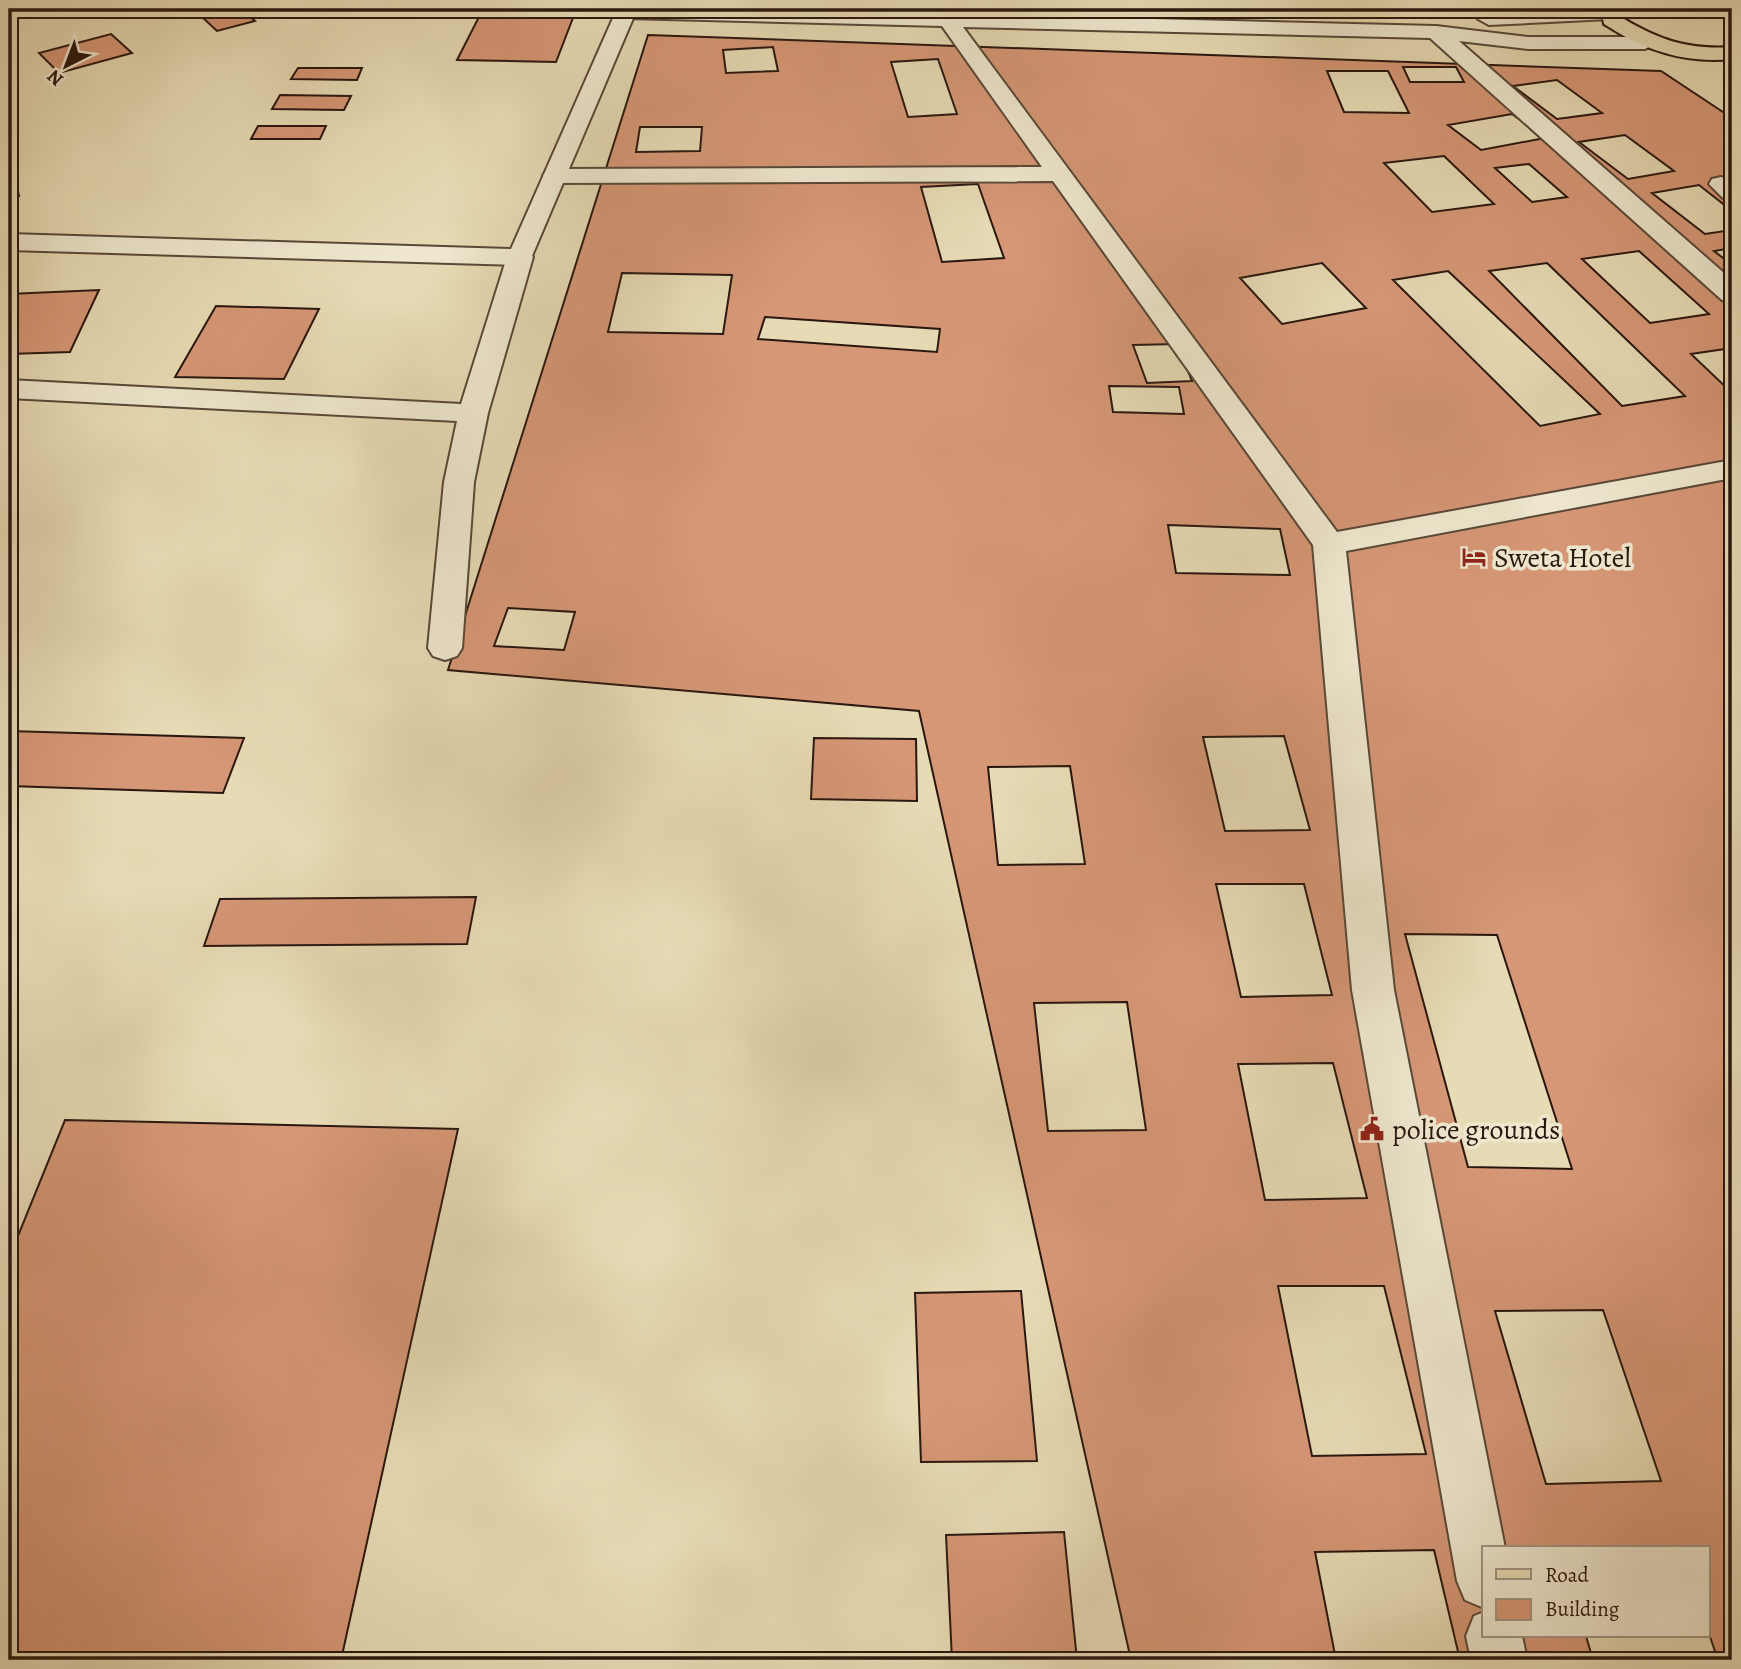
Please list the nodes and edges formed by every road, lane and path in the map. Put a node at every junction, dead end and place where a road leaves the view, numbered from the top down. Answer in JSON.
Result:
{"nodes":[{"id":1,"x":1300,"y":9,"type":"edge"},
{"id":2,"x":627,"y":10,"type":"edge"},
{"id":3,"x":1610,"y":11,"type":"edge"},
{"id":4,"x":950,"y":23,"type":"junction"},
{"id":5,"x":1324,"y":31,"type":"junction"},
{"id":6,"x":1436,"y":32,"type":"junction"},
{"id":7,"x":1645,"y":43,"type":"junction"},
{"id":8,"x":1732,"y":53,"type":"edge"},
{"id":9,"x":1705,"y":54,"type":"junction"},
{"id":10,"x":1732,"y":74,"type":"edge"},
{"id":11,"x":1060,"y":174,"type":"junction"},
{"id":12,"x":555,"y":176,"type":"junction"},
{"id":13,"x":9,"y":242,"type":"edge"},
{"id":14,"x":520,"y":257,"type":"junction"},
{"id":15,"x":1732,"y":294,"type":"edge"},
{"id":16,"x":9,"y":389,"type":"edge"},
{"id":17,"x":473,"y":413,"type":"junction"},
{"id":18,"x":1732,"y":469,"type":"edge"},
{"id":19,"x":1329,"y":544,"type":"junction"},
{"id":20,"x":445,"y":648,"type":"dead end"},
{"id":21,"x":1482,"y":1570,"type":"edge"},
{"id":22,"x":1494,"y":1638,"type":"edge"},
{"id":23,"x":1499,"y":1660,"type":"edge"}],
"edges":[{"from":1,"to":5,"type":"street"},
{"from":2,"to":4,"type":"street"},
{"from":2,"to":12,"type":"street"},
{"from":3,"to":6,"type":"street"},
{"from":3,"to":7,"type":"main road"},
{"from":4,"to":5,"type":"street"},
{"from":4,"to":11,"type":"street"},
{"from":5,"to":6,"type":"street"},
{"from":6,"to":7,"type":"street"},
{"from":6,"to":15,"type":"street"},
{"from":7,"to":9,"type":"main road"},
{"from":8,"to":9,"type":"main road"},
{"from":9,"to":10,"type":"main road"},
{"from":11,"to":12,"type":"street"},
{"from":11,"to":19,"type":"street"},
{"from":12,"to":14,"type":"street"},
{"from":13,"to":14,"type":"street"},
{"from":14,"to":17,"type":"street"},
{"from":16,"to":17,"type":"street"},
{"from":17,"to":20,"type":"street"},
{"from":18,"to":19,"type":"street"},
{"from":19,"to":21,"type":"street"},
{"from":22,"to":23,"type":"street"}]}
